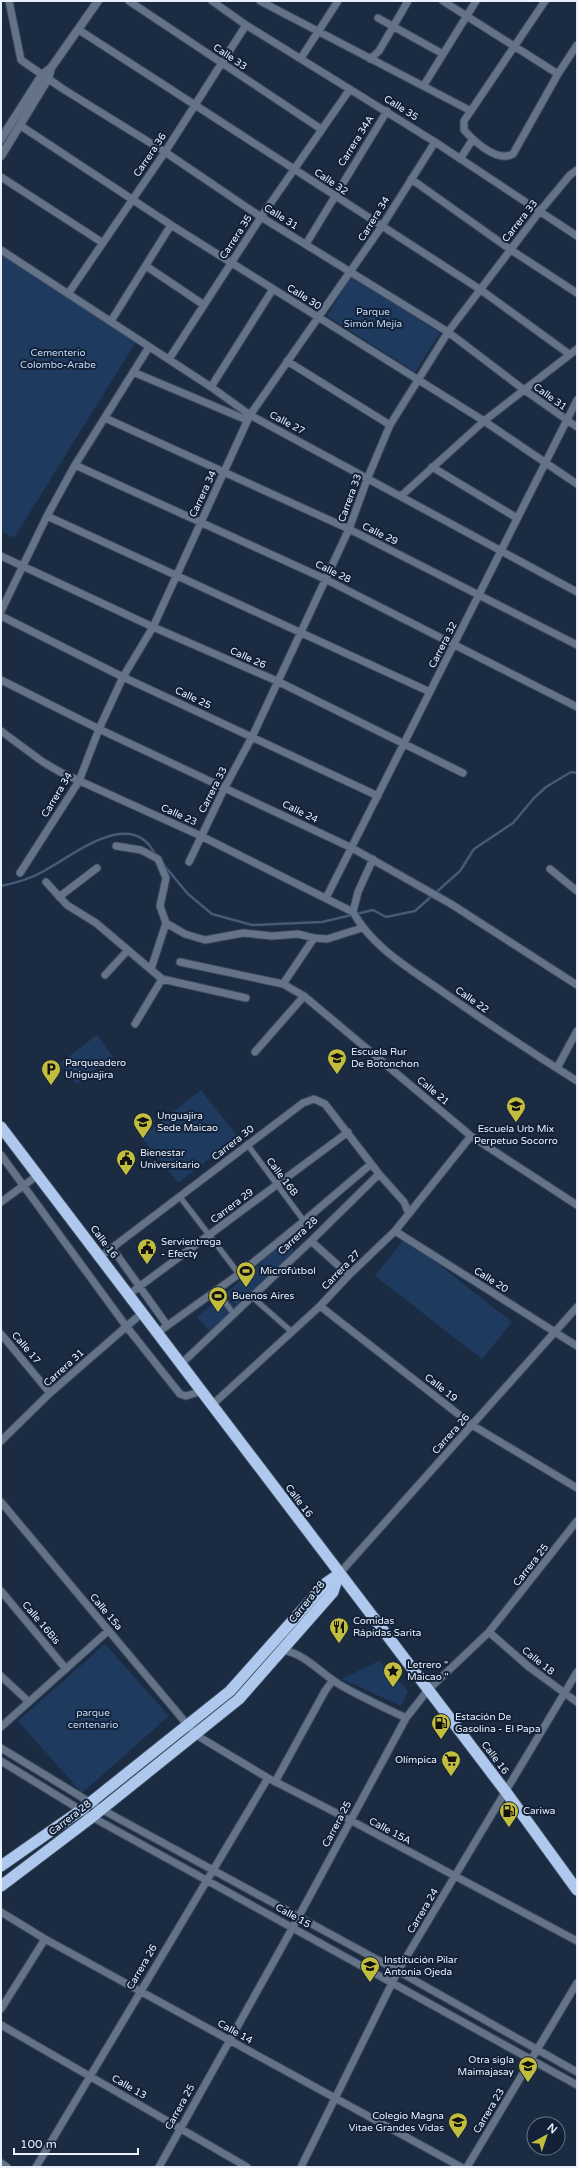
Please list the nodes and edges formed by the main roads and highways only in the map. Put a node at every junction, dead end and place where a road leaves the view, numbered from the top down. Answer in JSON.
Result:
{"nodes":[{"id":1,"x":1,"y":1127,"type":"edge"},
{"id":2,"x":339,"y":1574,"type":"junction"},
{"id":3,"x":1,"y":1866,"type":"edge"},
{"id":4,"x":1,"y":1886,"type":"edge"},
{"id":5,"x":577,"y":1890,"type":"edge"}],
"edges":[{"from":1,"to":2,"type":"highway","name":"Calle 16"},
{"from":2,"to":3,"type":"highway","name":"Carrera 28"},
{"from":2,"to":4,"type":"highway","name":"Carrera 28"},
{"from":2,"to":5,"type":"highway","name":"Calle 16"}]}
